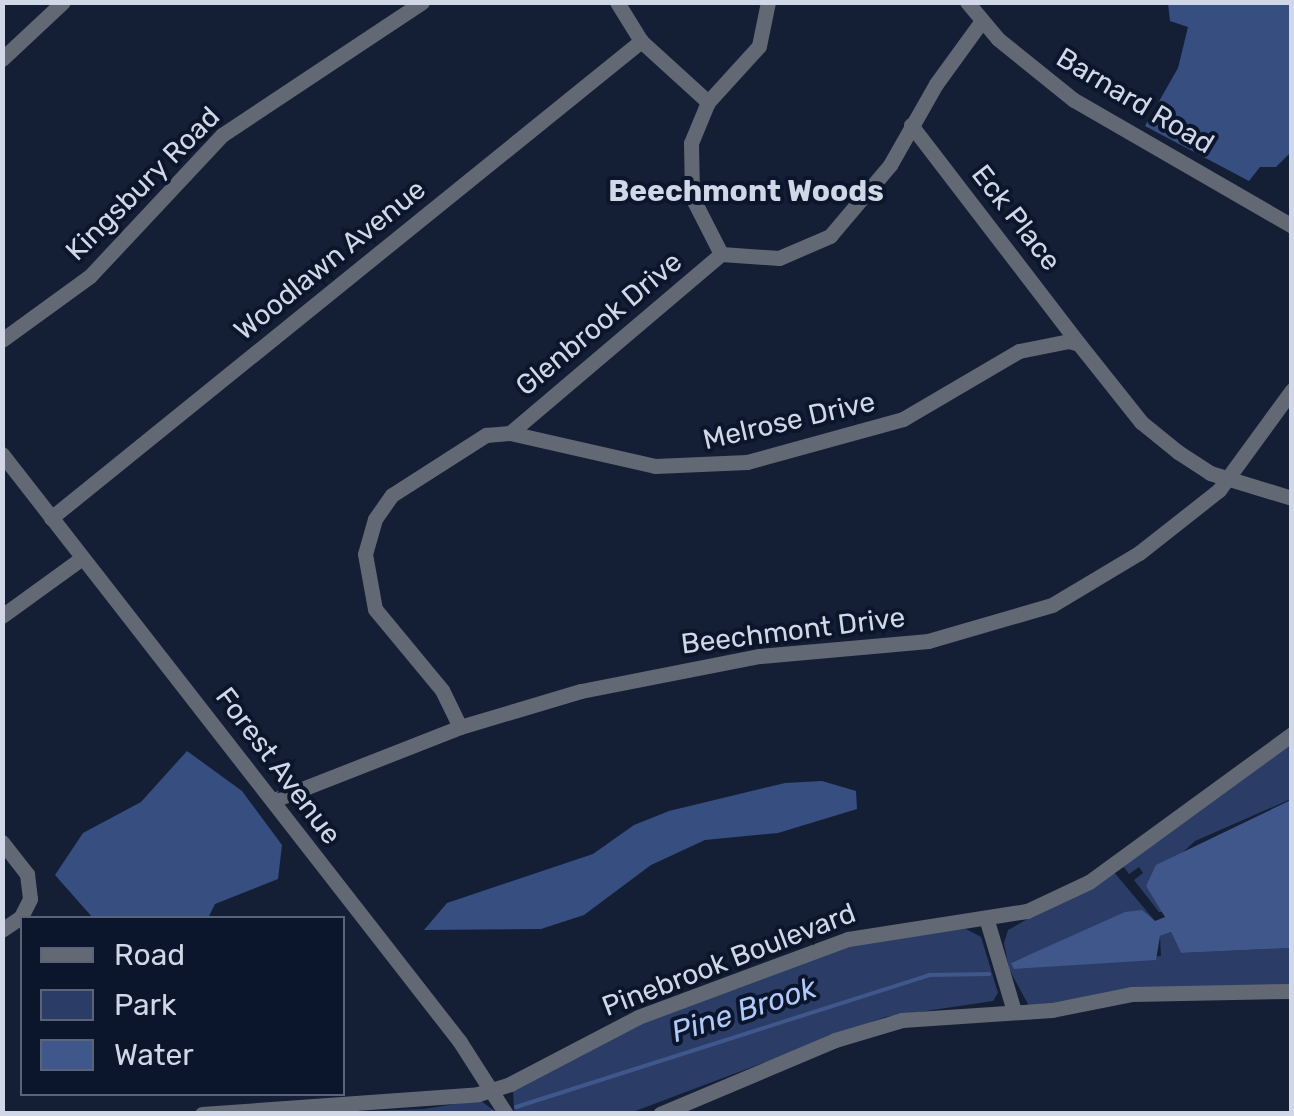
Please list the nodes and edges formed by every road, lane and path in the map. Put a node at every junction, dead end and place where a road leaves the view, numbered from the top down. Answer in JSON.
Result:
{"nodes":[{"id":1,"x":63,"y":2,"type":"edge"},
{"id":2,"x":422,"y":2,"type":"edge"},
{"id":3,"x":617,"y":2,"type":"edge"},
{"id":4,"x":768,"y":2,"type":"edge"},
{"id":5,"x":967,"y":2,"type":"edge"},
{"id":6,"x":982,"y":22,"type":"junction"},
{"id":7,"x":641,"y":41,"type":"junction"},
{"id":8,"x":2,"y":60,"type":"edge"},
{"id":9,"x":708,"y":102,"type":"junction"},
{"id":10,"x":911,"y":125,"type":"junction"},
{"id":11,"x":1292,"y":226,"type":"edge"},
{"id":12,"x":721,"y":254,"type":"junction"},
{"id":13,"x":2,"y":340,"type":"edge"},
{"id":14,"x":1078,"y":344,"type":"junction"},
{"id":15,"x":1292,"y":390,"type":"edge"},
{"id":16,"x":510,"y":434,"type":"junction"},
{"id":17,"x":2,"y":454,"type":"edge"},
{"id":18,"x":1230,"y":480,"type":"junction"},
{"id":19,"x":1292,"y":498,"type":"edge"},
{"id":20,"x":51,"y":518,"type":"junction"},
{"id":21,"x":82,"y":558,"type":"junction"},
{"id":22,"x":2,"y":616,"type":"edge"},
{"id":23,"x":460,"y":726,"type":"junction"},
{"id":24,"x":1292,"y":734,"type":"edge"},
{"id":25,"x":274,"y":800,"type":"junction"},
{"id":26,"x":2,"y":842,"type":"edge"},
{"id":27,"x":22,"y":916,"type":"edge"},
{"id":28,"x":987,"y":921,"type":"junction"},
{"id":29,"x":1292,"y":991,"type":"edge"},
{"id":30,"x":1014,"y":1011,"type":"junction"},
{"id":31,"x":495,"y":1089,"type":"junction"},
{"id":32,"x":202,"y":1114,"type":"edge"},
{"id":33,"x":506,"y":1114,"type":"edge"},
{"id":34,"x":660,"y":1114,"type":"edge"}],
"edges":[{"from":1,"to":8,"type":"street"},
{"from":2,"to":13,"type":"street","name":"Kingsbury Road"},
{"from":3,"to":7,"type":"street"},
{"from":4,"to":9,"type":"street"},
{"from":5,"to":6,"type":"street","name":"Barnard Road"},
{"from":6,"to":10,"type":"street"},
{"from":6,"to":11,"type":"street","name":"Barnard Road"},
{"from":7,"to":9,"type":"street"},
{"from":7,"to":20,"type":"street","name":"Woodlawn Avenue"},
{"from":9,"to":12,"type":"street"},
{"from":10,"to":12,"type":"street"},
{"from":10,"to":14,"type":"street","name":"Eck Place"},
{"from":12,"to":16,"type":"street","name":"Glenbrook Drive"},
{"from":14,"to":16,"type":"street","name":"Melrose Drive"},
{"from":14,"to":18,"type":"street"},
{"from":15,"to":18,"type":"street","name":"Beechmont Drive"},
{"from":16,"to":23,"type":"street","name":"Melrose Drive"},
{"from":17,"to":20,"type":"street","name":"Forest Avenue"},
{"from":18,"to":19,"type":"street"},
{"from":18,"to":23,"type":"street","name":"Beechmont Drive"},
{"from":20,"to":21,"type":"street","name":"Forest Avenue"},
{"from":21,"to":22,"type":"street"},
{"from":21,"to":25,"type":"street","name":"Forest Avenue"},
{"from":23,"to":25,"type":"street","name":"Beechmont Drive"},
{"from":24,"to":28,"type":"street","name":"Pinebrook Boulevard"},
{"from":25,"to":31,"type":"street","name":"Forest Avenue"},
{"from":26,"to":27,"type":"street"},
{"from":28,"to":30,"type":"street"},
{"from":28,"to":31,"type":"street","name":"Pinebrook Boulevard"},
{"from":29,"to":30,"type":"street"},
{"from":30,"to":34,"type":"street"},
{"from":31,"to":32,"type":"street","name":"Pinebrook Boulevard"},
{"from":31,"to":33,"type":"street","name":"Forest Avenue"}]}
